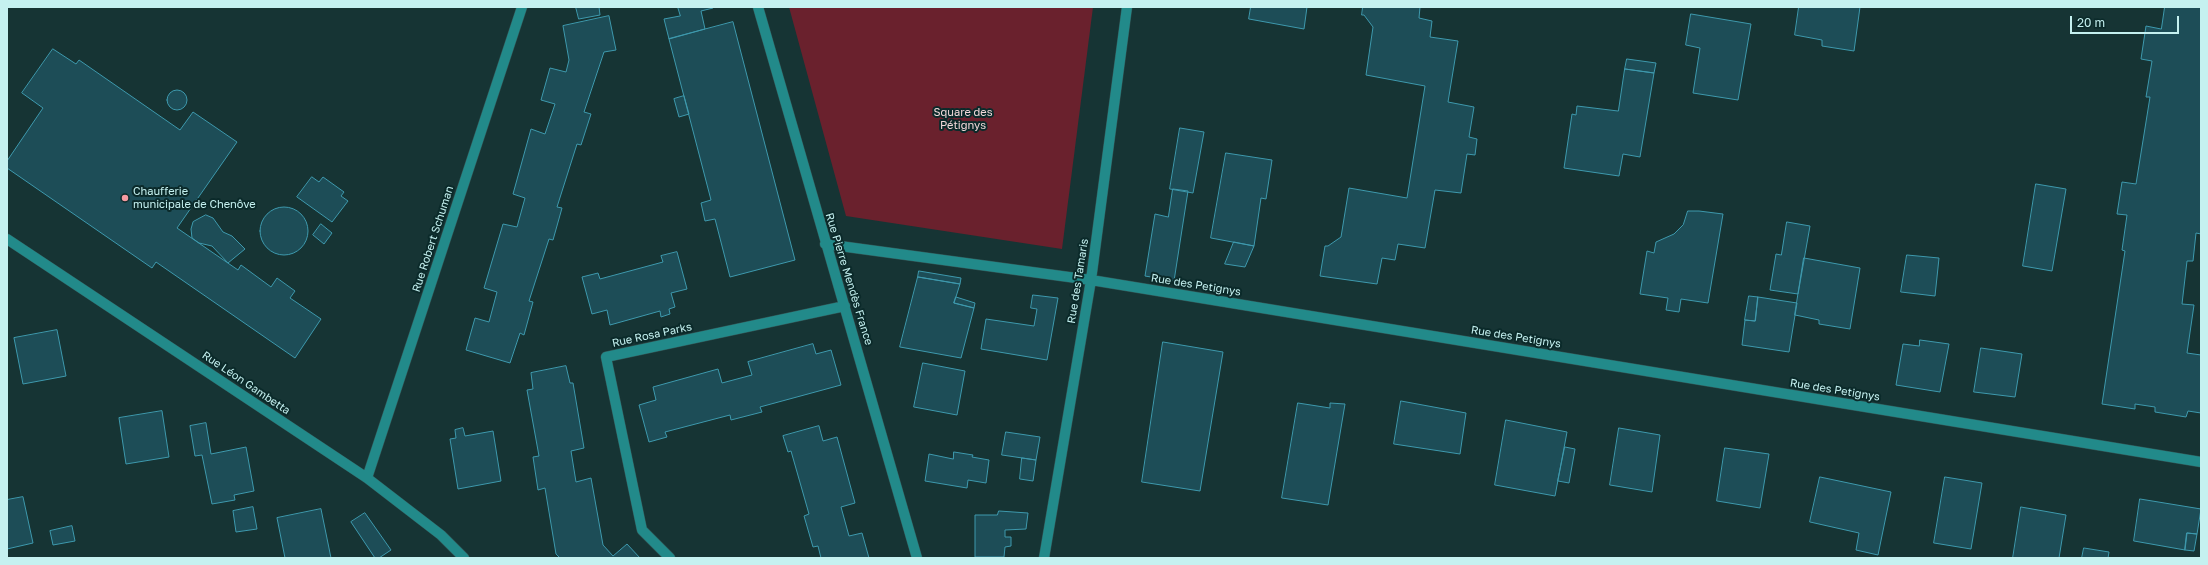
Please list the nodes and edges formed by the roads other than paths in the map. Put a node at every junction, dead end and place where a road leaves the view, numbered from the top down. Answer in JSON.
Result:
{"nodes":[{"id":1,"x":522,"y":7,"type":"edge"},
{"id":2,"x":758,"y":7,"type":"edge"},
{"id":3,"x":1126,"y":7,"type":"edge"},
{"id":4,"x":7,"y":239,"type":"edge"},
{"id":5,"x":825,"y":244,"type":"junction"},
{"id":6,"x":1091,"y":280,"type":"junction"},
{"id":7,"x":845,"y":306,"type":"junction"},
{"id":8,"x":2201,"y":462,"type":"edge"},
{"id":9,"x":367,"y":478,"type":"junction"},
{"id":10,"x":464,"y":558,"type":"edge"},
{"id":11,"x":670,"y":558,"type":"edge"},
{"id":12,"x":918,"y":558,"type":"edge"},
{"id":13,"x":1044,"y":558,"type":"edge"}],
"edges":[{"from":1,"to":9,"type":"street","name":"Rue Robert Schuman"},
{"from":2,"to":5,"type":"street","name":"Rue Pierre Mendès France"},
{"from":3,"to":6,"type":"street","name":"Rue des Tamaris"},
{"from":4,"to":9,"type":"street","name":"Rue Léon Gambetta"},
{"from":5,"to":6,"type":"street","name":"Rue des Petignys"},
{"from":5,"to":7,"type":"street","name":"Rue Pierre Mendès France"},
{"from":6,"to":8,"type":"street","name":"Rue des Petignys"},
{"from":6,"to":13,"type":"street","name":"Rue des Tamaris"},
{"from":7,"to":11,"type":"street","name":"Rue Rosa Parks"},
{"from":7,"to":12,"type":"street","name":"Rue Pierre Mendès France"},
{"from":9,"to":10,"type":"street","name":"Rue Léon Gambetta"}]}
